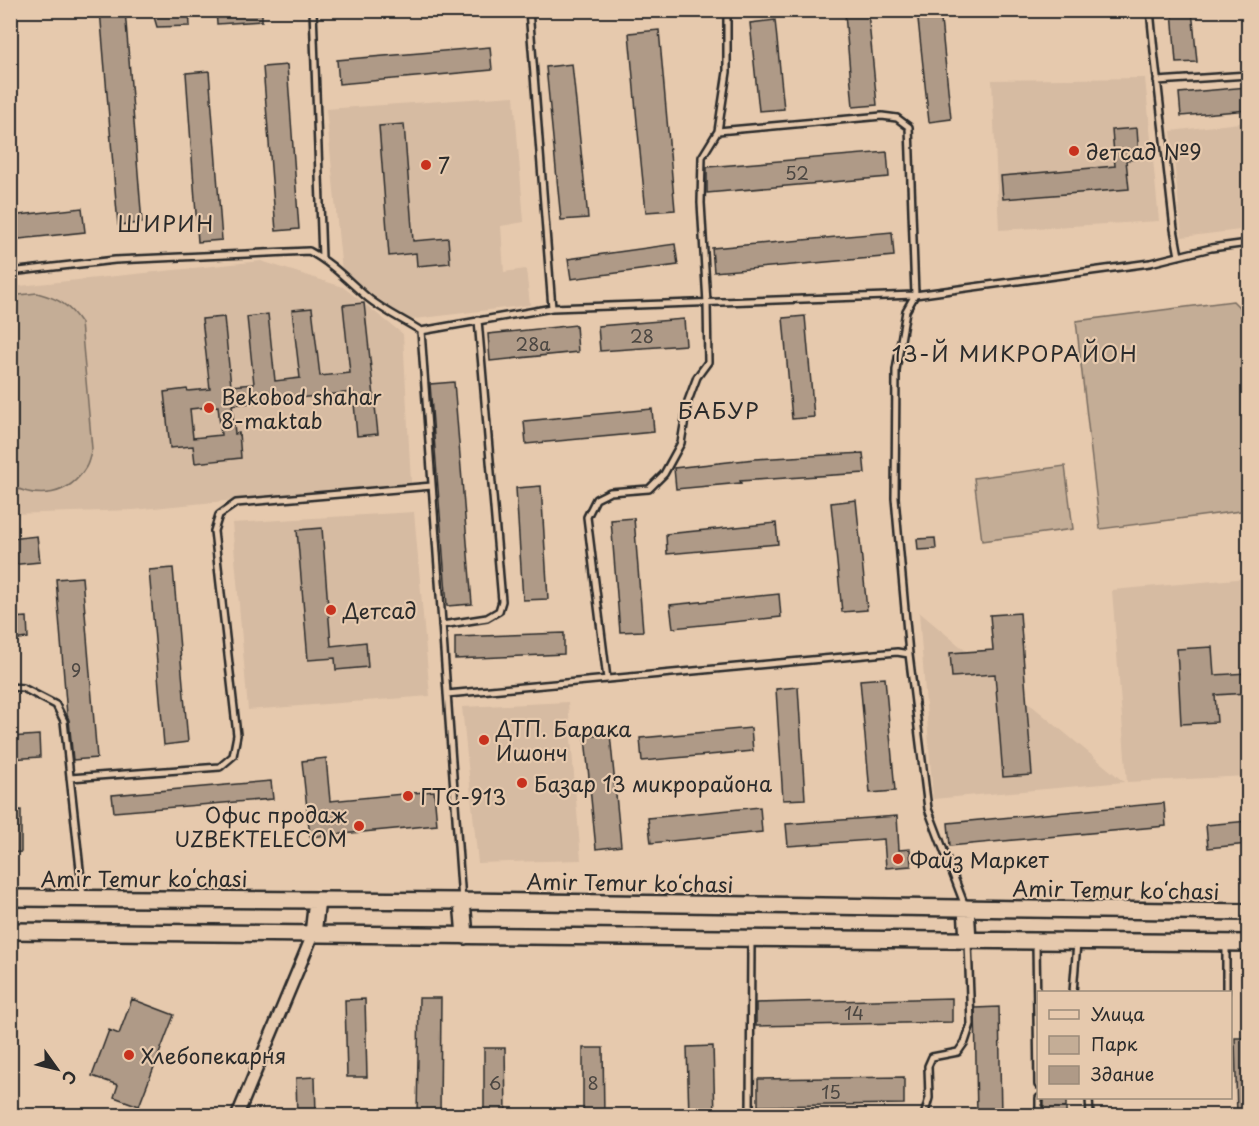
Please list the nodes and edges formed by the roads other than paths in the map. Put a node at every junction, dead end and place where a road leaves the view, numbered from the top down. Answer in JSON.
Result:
{"nodes":[{"id":1,"x":313,"y":10,"type":"edge"},
{"id":2,"x":529,"y":10,"type":"edge"},
{"id":3,"x":727,"y":10,"type":"edge"},
{"id":4,"x":1150,"y":10,"type":"edge"},
{"id":5,"x":1248,"y":75,"type":"edge"},
{"id":6,"x":1157,"y":81,"type":"junction"},
{"id":7,"x":718,"y":131,"type":"junction"},
{"id":8,"x":1248,"y":243,"type":"edge"},
{"id":9,"x":1179,"y":256,"type":"junction"},
{"id":10,"x":322,"y":258,"type":"junction"},
{"id":11,"x":10,"y":272,"type":"edge"},
{"id":12,"x":915,"y":295,"type":"junction"},
{"id":13,"x":707,"y":303,"type":"junction"},
{"id":14,"x":552,"y":308,"type":"junction"},
{"id":15,"x":478,"y":320,"type":"junction"},
{"id":16,"x":421,"y":331,"type":"junction"},
{"id":17,"x":432,"y":486,"type":"junction"},
{"id":18,"x":442,"y":625,"type":"junction"},
{"id":19,"x":909,"y":654,"type":"junction"},
{"id":20,"x":607,"y":680,"type":"junction"},
{"id":21,"x":10,"y":687,"type":"edge"},
{"id":22,"x":447,"y":694,"type":"junction"},
{"id":23,"x":70,"y":778,"type":"junction"},
{"id":24,"x":10,"y":898,"type":"edge"},
{"id":25,"x":83,"y":898,"type":"junction"},
{"id":26,"x":317,"y":900,"type":"junction"},
{"id":27,"x":462,"y":901,"type":"junction"},
{"id":28,"x":966,"y":908,"type":"junction"},
{"id":29,"x":1248,"y":912,"type":"edge"},
{"id":30,"x":10,"y":931,"type":"edge"},
{"id":31,"x":313,"y":934,"type":"junction"},
{"id":32,"x":465,"y":936,"type":"junction"},
{"id":33,"x":751,"y":938,"type":"junction"},
{"id":34,"x":968,"y":940,"type":"junction"},
{"id":35,"x":1036,"y":941,"type":"junction"},
{"id":36,"x":1077,"y":941,"type":"junction"},
{"id":37,"x":1226,"y":943,"type":"junction"},
{"id":38,"x":1248,"y":944,"type":"edge"},
{"id":39,"x":1073,"y":991,"type":"edge"},
{"id":40,"x":1226,"y":991,"type":"edge"},
{"id":41,"x":1037,"y":1013,"type":"edge"},
{"id":42,"x":1039,"y":1099,"type":"edge"},
{"id":43,"x":1089,"y":1099,"type":"edge"},
{"id":44,"x":237,"y":1116,"type":"edge"},
{"id":45,"x":750,"y":1116,"type":"edge"},
{"id":46,"x":924,"y":1116,"type":"edge"},
{"id":47,"x":1039,"y":1116,"type":"edge"},
{"id":48,"x":1090,"y":1116,"type":"edge"}],
"edges":[{"from":1,"to":10,"type":"lane"},
{"from":2,"to":14,"type":"lane"},
{"from":3,"to":7,"type":"lane"},
{"from":4,"to":6,"type":"lane"},
{"from":5,"to":6,"type":"lane"},
{"from":6,"to":9,"type":"lane"},
{"from":7,"to":12,"type":"lane"},
{"from":7,"to":13,"type":"lane"},
{"from":8,"to":9,"type":"lane"},
{"from":9,"to":12,"type":"lane"},
{"from":10,"to":11,"type":"lane"},
{"from":10,"to":16,"type":"lane"},
{"from":12,"to":13,"type":"lane"},
{"from":12,"to":19,"type":"lane"},
{"from":13,"to":14,"type":"lane"},
{"from":13,"to":20,"type":"lane"},
{"from":14,"to":15,"type":"lane"},
{"from":15,"to":16,"type":"lane"},
{"from":15,"to":18,"type":"lane"},
{"from":16,"to":17,"type":"lane"},
{"from":17,"to":18,"type":"lane"},
{"from":17,"to":23,"type":"lane"},
{"from":18,"to":22,"type":"lane"},
{"from":19,"to":20,"type":"lane"},
{"from":19,"to":28,"type":"lane"},
{"from":20,"to":22,"type":"lane"},
{"from":21,"to":23,"type":"lane"},
{"from":22,"to":27,"type":"lane"},
{"from":23,"to":25,"type":"lane"},
{"from":24,"to":25,"type":"street","name":"Amir Temur koʻchasi"},
{"from":25,"to":26,"type":"street","name":"Amir Temur koʻchasi"},
{"from":26,"to":27,"type":"street","name":"Amir Temur koʻchasi"},
{"from":26,"to":31,"type":"street"},
{"from":27,"to":28,"type":"street","name":"Amir Temur koʻchasi"},
{"from":27,"to":32,"type":"street"},
{"from":28,"to":29,"type":"street","name":"Amir Temur koʻchasi"},
{"from":28,"to":34,"type":"street"},
{"from":30,"to":31,"type":"street"},
{"from":31,"to":32,"type":"street"},
{"from":31,"to":44,"type":"street"},
{"from":32,"to":33,"type":"street"},
{"from":33,"to":34,"type":"street"},
{"from":33,"to":45,"type":"lane"},
{"from":34,"to":35,"type":"street"},
{"from":34,"to":46,"type":"lane"},
{"from":35,"to":36,"type":"street"},
{"from":35,"to":41,"type":"lane"},
{"from":36,"to":37,"type":"street"},
{"from":36,"to":39,"type":"lane"},
{"from":37,"to":38,"type":"street"},
{"from":37,"to":40,"type":"lane"},
{"from":42,"to":47,"type":"lane"},
{"from":43,"to":48,"type":"lane"}]}
